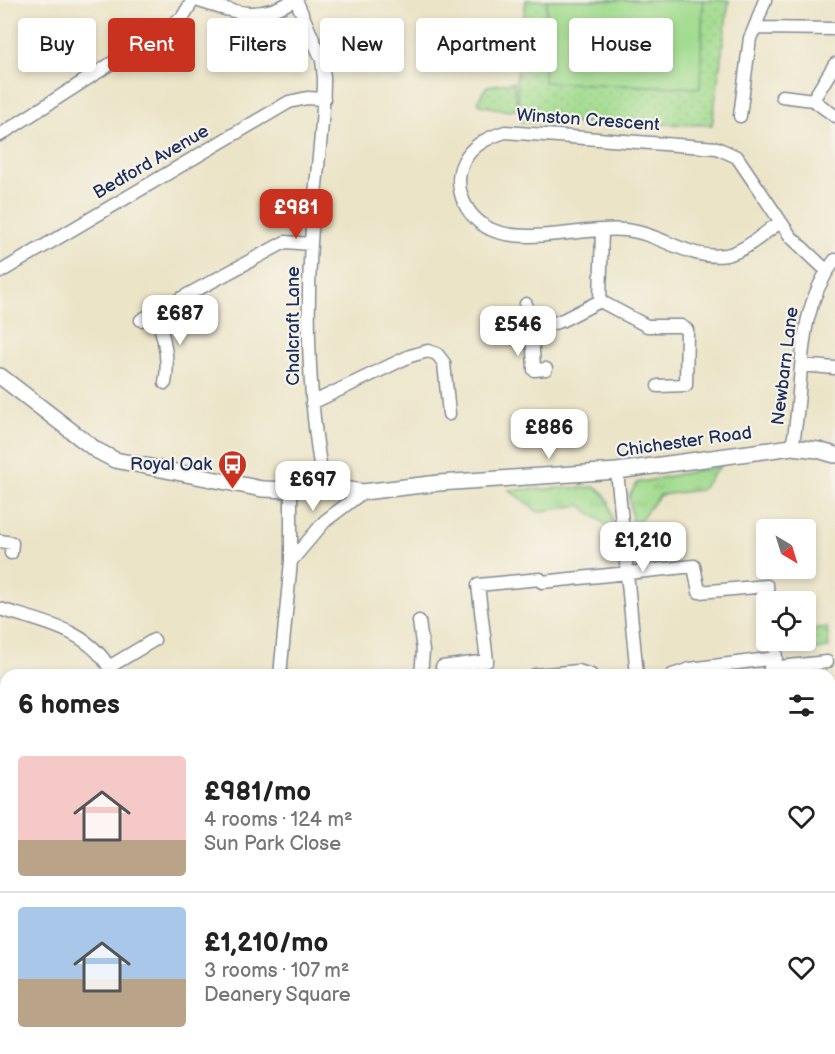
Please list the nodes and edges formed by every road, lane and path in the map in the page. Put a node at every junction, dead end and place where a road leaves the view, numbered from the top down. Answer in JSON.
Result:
{"nodes":[{"id":1,"x":195,"y":0,"type":"edge"},
{"id":2,"x":295,"y":0,"type":"edge"},
{"id":3,"x":765,"y":0,"type":"edge"},
{"id":4,"x":756,"y":28,"type":"junction"},
{"id":5,"x":835,"y":30,"type":"edge"},
{"id":6,"x":320,"y":56,"type":"edge"},
{"id":7,"x":835,"y":64,"type":"edge"},
{"id":8,"x":323,"y":72,"type":"edge"},
{"id":9,"x":782,"y":96,"type":"dead end"},
{"id":10,"x":324,"y":99,"type":"junction"},
{"id":11,"x":813,"y":100,"type":"junction"},
{"id":12,"x":740,"y":116,"type":"dead end"},
{"id":13,"x":835,"y":116,"type":"edge"},
{"id":14,"x":0,"y":135,"type":"edge"},
{"id":15,"x":780,"y":222,"type":"junction"},
{"id":16,"x":602,"y":231,"type":"junction"},
{"id":17,"x":311,"y":244,"type":"junction"},
{"id":18,"x":835,"y":260,"type":"edge"},
{"id":19,"x":827,"y":270,"type":"junction"},
{"id":20,"x":0,"y":272,"type":"edge"},
{"id":21,"x":600,"y":301,"type":"junction"},
{"id":22,"x":526,"y":304,"type":"dead end"},
{"id":23,"x":154,"y":312,"type":"junction"},
{"id":24,"x":141,"y":320,"type":"dead end"},
{"id":25,"x":532,"y":330,"type":"junction"},
{"id":26,"x":801,"y":364,"type":"junction"},
{"id":27,"x":835,"y":368,"type":"edge"},
{"id":28,"x":546,"y":369,"type":"dead end"},
{"id":29,"x":0,"y":376,"type":"edge"},
{"id":30,"x":165,"y":383,"type":"dead end"},
{"id":31,"x":658,"y":386,"type":"dead end"},
{"id":32,"x":312,"y":403,"type":"junction"},
{"id":33,"x":449,"y":414,"type":"dead end"},
{"id":34,"x":792,"y":447,"type":"junction"},
{"id":35,"x":835,"y":455,"type":"edge"},
{"id":36,"x":617,"y":471,"type":"junction"},
{"id":37,"x":322,"y":477,"type":"junction"},
{"id":38,"x":291,"y":490,"type":"junction"},
{"id":39,"x":363,"y":492,"type":"junction"},
{"id":40,"x":0,"y":541,"type":"edge"},
{"id":41,"x":11,"y":553,"type":"dead end"},
{"id":42,"x":291,"y":561,"type":"junction"},
{"id":43,"x":627,"y":573,"type":"junction"},
{"id":44,"x":768,"y":591,"type":"edge"},
{"id":45,"x":0,"y":609,"type":"edge"},
{"id":46,"x":419,"y":621,"type":"dead end"},
{"id":47,"x":154,"y":640,"type":"dead end"},
{"id":48,"x":773,"y":651,"type":"edge"},
{"id":49,"x":487,"y":661,"type":"junction"},
{"id":50,"x":827,"y":662,"type":"dead end"},
{"id":51,"x":442,"y":667,"type":"dead end"},
{"id":52,"x":772,"y":667,"type":"edge"},
{"id":53,"x":109,"y":669,"type":"edge"},
{"id":54,"x":114,"y":669,"type":"edge"},
{"id":55,"x":281,"y":669,"type":"edge"},
{"id":56,"x":422,"y":669,"type":"edge"},
{"id":57,"x":489,"y":669,"type":"edge"},
{"id":58,"x":636,"y":669,"type":"edge"},
{"id":59,"x":690,"y":669,"type":"edge"}],
"edges":[{"from":1,"to":2,"type":"street"},
{"from":1,"to":14,"type":"street"},
{"from":2,"to":6,"type":"street","name":"Chalcraft Lane"},
{"from":3,"to":4,"type":"street"},
{"from":4,"to":5,"type":"street"},
{"from":4,"to":12,"type":"street"},
{"from":7,"to":11,"type":"street"},
{"from":8,"to":10,"type":"street","name":"Chalcraft Lane"},
{"from":9,"to":11,"type":"street"},
{"from":10,"to":17,"type":"street","name":"Chalcraft Lane"},
{"from":10,"to":20,"type":"street","name":"Bedford Avenue"},
{"from":11,"to":13,"type":"street"},
{"from":15,"to":16,"type":"street","name":"Winston Crescent"},
{"from":15,"to":16,"type":"street","name":"Winston Crescent"},
{"from":15,"to":19,"type":"street","name":"Winston Crescent"},
{"from":16,"to":21,"type":"street"},
{"from":17,"to":23,"type":"street"},
{"from":17,"to":32,"type":"street","name":"Chalcraft Lane"},
{"from":18,"to":19,"type":"street","name":"Newbarn Lane"},
{"from":19,"to":26,"type":"street","name":"Newbarn Lane"},
{"from":21,"to":25,"type":"street"},
{"from":21,"to":31,"type":"street"},
{"from":22,"to":25,"type":"street"},
{"from":23,"to":24,"type":"street"},
{"from":23,"to":30,"type":"street"},
{"from":25,"to":28,"type":"street"},
{"from":26,"to":27,"type":"street"},
{"from":26,"to":34,"type":"street","name":"Newbarn Lane"},
{"from":29,"to":38,"type":"main road"},
{"from":32,"to":33,"type":"street"},
{"from":32,"to":37,"type":"street","name":"Chalcraft Lane"},
{"from":34,"to":35,"type":"main road","name":"Chichester Road"},
{"from":34,"to":36,"type":"main road","name":"Chichester Road"},
{"from":36,"to":39,"type":"main road","name":"Chichester Road"},
{"from":36,"to":43,"type":"street"},
{"from":37,"to":38,"type":"main road"},
{"from":37,"to":39,"type":"main road","name":"Chichester Road"},
{"from":38,"to":42,"type":"street"},
{"from":39,"to":42,"type":"street"},
{"from":40,"to":41,"type":"street"},
{"from":42,"to":55,"type":"street"},
{"from":43,"to":44,"type":"street"},
{"from":43,"to":49,"type":"street"},
{"from":43,"to":58,"type":"street"},
{"from":45,"to":53,"type":"street"},
{"from":46,"to":56,"type":"street"},
{"from":47,"to":54,"type":"street"},
{"from":48,"to":52,"type":"street"},
{"from":49,"to":51,"type":"street"},
{"from":49,"to":57,"type":"street"},
{"from":50,"to":52,"type":"street"},
{"from":52,"to":59,"type":"street"}]}
